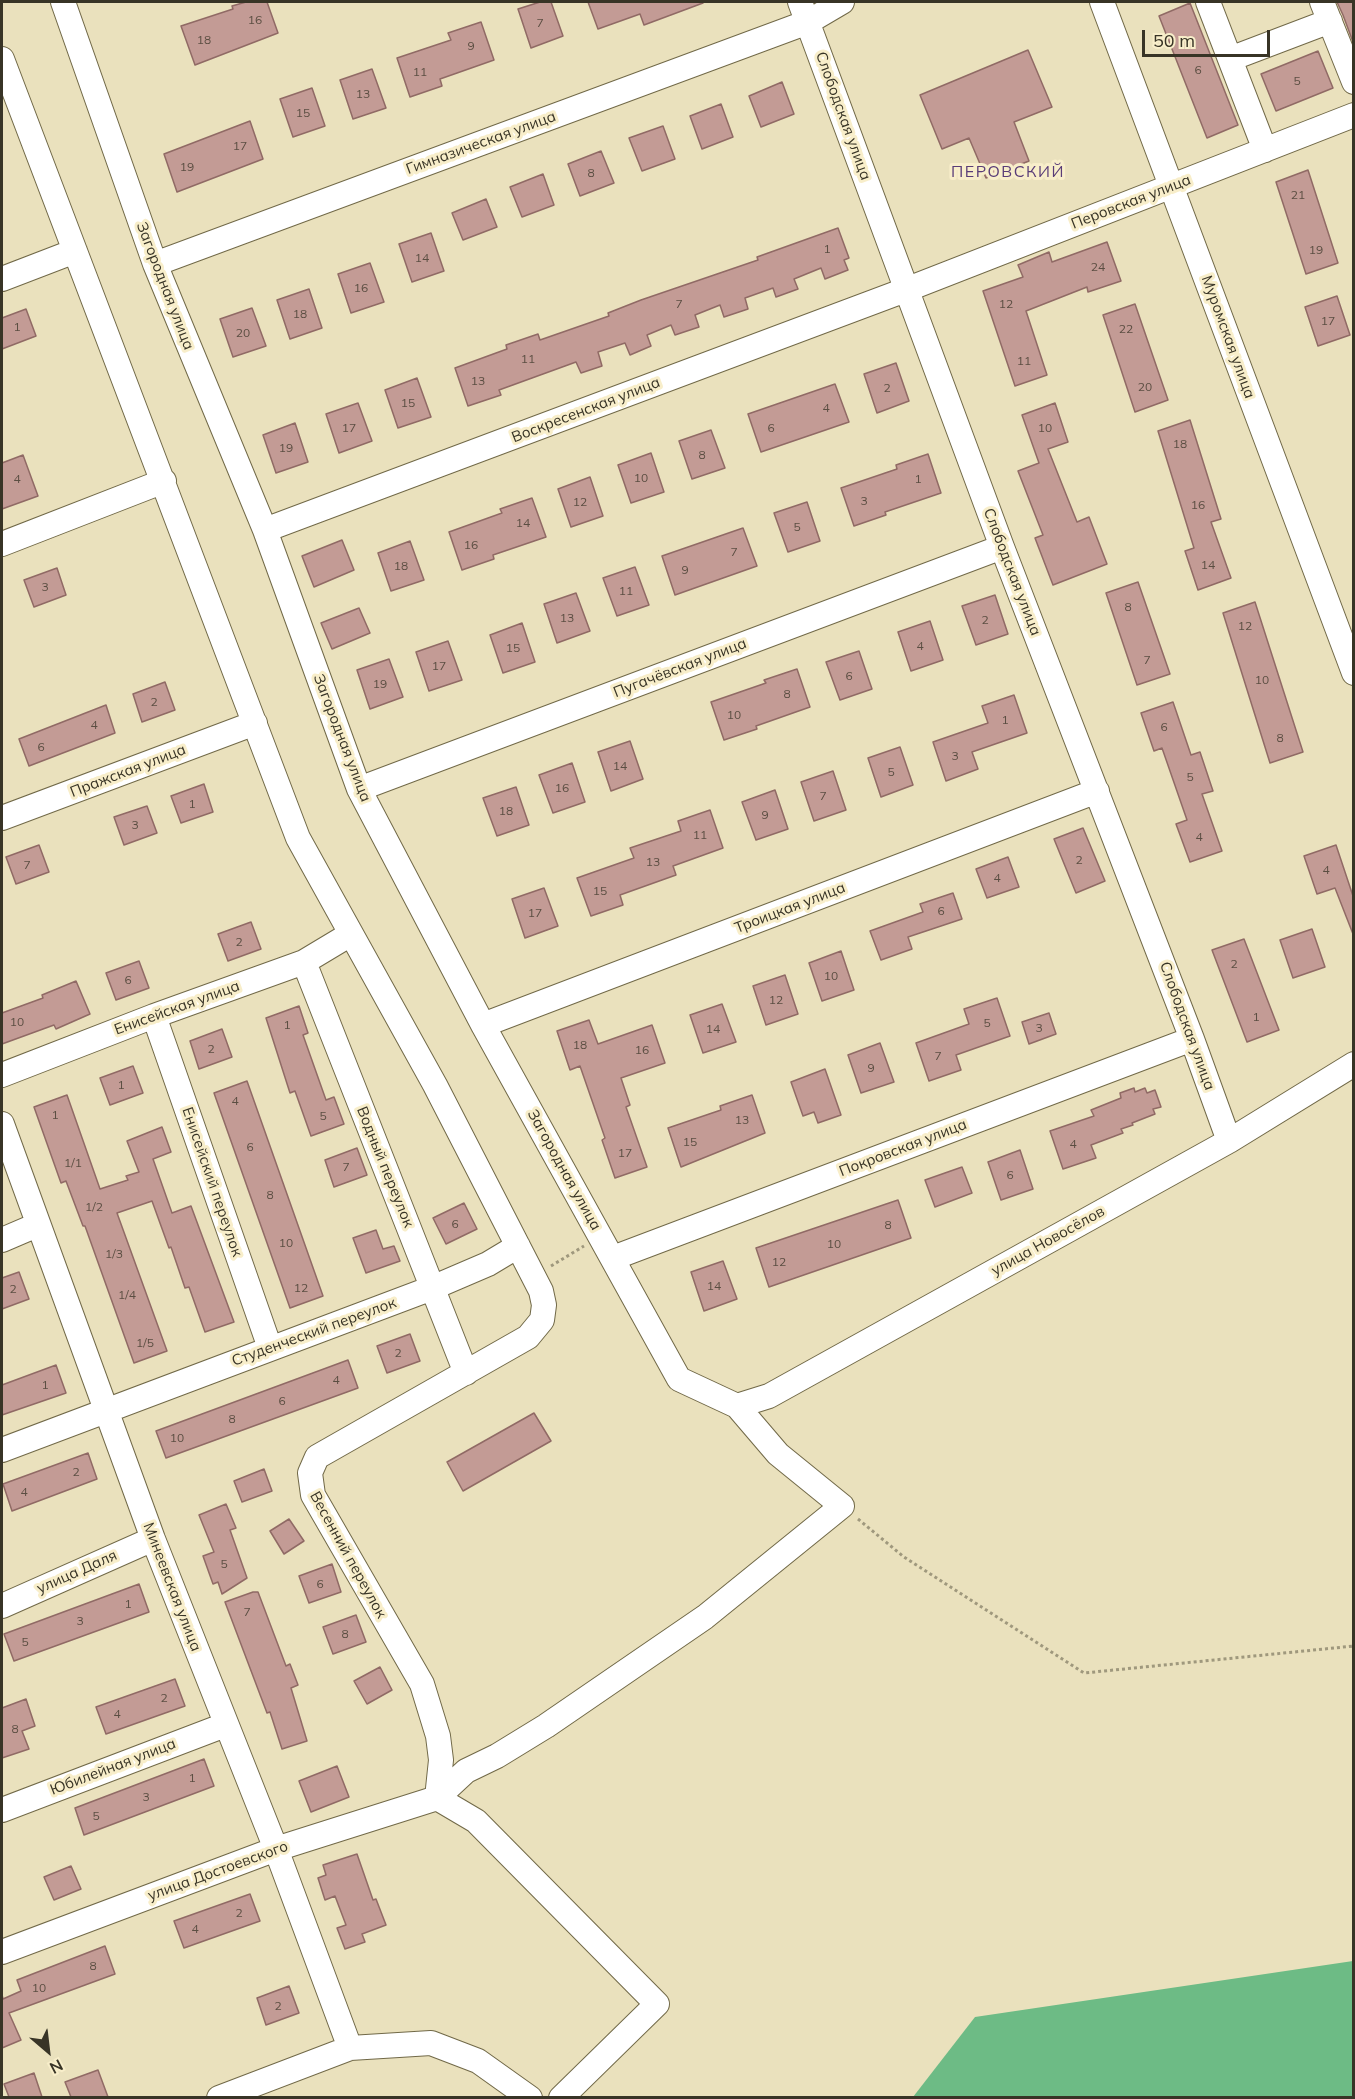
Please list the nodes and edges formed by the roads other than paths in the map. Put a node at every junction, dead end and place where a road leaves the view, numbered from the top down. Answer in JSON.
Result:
{"nodes":[{"id":1,"x":66,"y":2,"type":"edge"},
{"id":2,"x":842,"y":2,"type":"edge"},
{"id":3,"x":1102,"y":2,"type":"edge"},
{"id":4,"x":1208,"y":2,"type":"edge"},
{"id":5,"x":1326,"y":11,"type":"edge"},
{"id":6,"x":804,"y":12,"type":"edge"},
{"id":7,"x":2,"y":58,"type":"edge"},
{"id":8,"x":1230,"y":59,"type":"junction"},
{"id":9,"x":1353,"y":82,"type":"edge"},
{"id":10,"x":1353,"y":115,"type":"edge"},
{"id":11,"x":1265,"y":150,"type":"junction"},
{"id":12,"x":1172,"y":186,"type":"junction"},
{"id":13,"x":75,"y":251,"type":"junction"},
{"id":14,"x":155,"y":264,"type":"junction"},
{"id":15,"x":2,"y":279,"type":"edge"},
{"id":16,"x":908,"y":289,"type":"junction"},
{"id":17,"x":164,"y":481,"type":"junction"},
{"id":18,"x":265,"y":530,"type":"junction"},
{"id":19,"x":2,"y":544,"type":"edge"},
{"id":20,"x":1002,"y":547,"type":"junction"},
{"id":21,"x":1353,"y":673,"type":"edge"},
{"id":22,"x":255,"y":723,"type":"junction"},
{"id":23,"x":359,"y":789,"type":"junction"},
{"id":24,"x":1097,"y":791,"type":"junction"},
{"id":25,"x":2,"y":818,"type":"edge"},
{"id":26,"x":350,"y":935,"type":"junction"},
{"id":27,"x":304,"y":962,"type":"junction"},
{"id":28,"x":154,"y":1016,"type":"junction"},
{"id":29,"x":483,"y":1025,"type":"junction"},
{"id":30,"x":1192,"y":1039,"type":"junction"},
{"id":31,"x":1353,"y":1064,"type":"edge"},
{"id":32,"x":2,"y":1075,"type":"edge"},
{"id":33,"x":2,"y":1124,"type":"edge"},
{"id":34,"x":1229,"y":1141,"type":"junction"},
{"id":35,"x":37,"y":1225,"type":"junction"},
{"id":36,"x":2,"y":1239,"type":"edge"},
{"id":37,"x":518,"y":1246,"type":"junction"},
{"id":38,"x":614,"y":1258,"type":"junction"},
{"id":39,"x":432,"y":1288,"type":"junction"},
{"id":40,"x":270,"y":1348,"type":"junction"},
{"id":41,"x":466,"y":1372,"type":"junction"},
{"id":42,"x":737,"y":1406,"type":"junction"},
{"id":43,"x":107,"y":1409,"type":"junction"},
{"id":44,"x":2,"y":1450,"type":"edge"},
{"id":45,"x":153,"y":1539,"type":"junction"},
{"id":46,"x":2,"y":1606,"type":"edge"},
{"id":47,"x":225,"y":1725,"type":"junction"},
{"id":48,"x":437,"y":1798,"type":"junction"},
{"id":49,"x":2,"y":1810,"type":"edge"},
{"id":50,"x":276,"y":1849,"type":"junction"},
{"id":51,"x":2,"y":1952,"type":"edge"},
{"id":52,"x":350,"y":2048,"type":"junction"},
{"id":53,"x":219,"y":2097,"type":"edge"},
{"id":54,"x":530,"y":2097,"type":"edge"},
{"id":55,"x":561,"y":2097,"type":"edge"}],
"edges":[{"from":1,"to":14,"type":"street","name":"Загородная улица"},
{"from":2,"to":6,"type":"street","name":"Гимназическая улица"},
{"from":3,"to":12,"type":"street","name":"Муромская улица"},
{"from":4,"to":8,"type":"street"},
{"from":5,"to":8,"type":"street"},
{"from":5,"to":9,"type":"street"},
{"from":6,"to":14,"type":"street","name":"Гимназическая улица"},
{"from":6,"to":16,"type":"street","name":"Слободская улица"},
{"from":7,"to":13,"type":"street"},
{"from":8,"to":11,"type":"street"},
{"from":10,"to":11,"type":"street","name":"Перовская улица"},
{"from":11,"to":12,"type":"street","name":"Перовская улица"},
{"from":12,"to":16,"type":"street","name":"Перовская улица"},
{"from":12,"to":21,"type":"street","name":"Муромская улица"},
{"from":13,"to":15,"type":"street"},
{"from":13,"to":17,"type":"street"},
{"from":14,"to":18,"type":"street","name":"Загородная улица"},
{"from":16,"to":18,"type":"street","name":"Воскресенская улица"},
{"from":16,"to":20,"type":"street","name":"Слободская улица"},
{"from":17,"to":19,"type":"street"},
{"from":17,"to":22,"type":"street"},
{"from":18,"to":23,"type":"street","name":"Загородная улица"},
{"from":20,"to":23,"type":"street","name":"Пугачёвская улица"},
{"from":20,"to":24,"type":"street","name":"Слободская улица"},
{"from":22,"to":25,"type":"street","name":"Пражская улица"},
{"from":22,"to":26,"type":"street"},
{"from":23,"to":29,"type":"street","name":"Загородная улица"},
{"from":24,"to":29,"type":"street","name":"Троицкая улица"},
{"from":24,"to":30,"type":"street","name":"Слободская улица"},
{"from":26,"to":27,"type":"street","name":"Енисейская улица"},
{"from":26,"to":37,"type":"street"},
{"from":27,"to":28,"type":"street","name":"Енисейская улица"},
{"from":27,"to":39,"type":"street","name":"Водный переулок"},
{"from":28,"to":32,"type":"street","name":"Енисейская улица"},
{"from":28,"to":40,"type":"street","name":"Енисейский переулок"},
{"from":29,"to":38,"type":"street","name":"Загородная улица"},
{"from":30,"to":34,"type":"street","name":"Слободская улица"},
{"from":30,"to":38,"type":"street","name":"Покровская улица"},
{"from":31,"to":34,"type":"street","name":"улица Новосёлов"},
{"from":33,"to":35,"type":"street","name":"Минеевская улица"},
{"from":34,"to":42,"type":"street","name":"улица Новосёлов"},
{"from":35,"to":36,"type":"street"},
{"from":35,"to":43,"type":"street","name":"Минеевская улица"},
{"from":37,"to":39,"type":"street","name":"Студенческий переулок"},
{"from":37,"to":41,"type":"street","name":"Весенний переулок"},
{"from":38,"to":42,"type":"street","name":"Загородная улица"},
{"from":39,"to":40,"type":"street","name":"Студенческий переулок"},
{"from":39,"to":41,"type":"street","name":"Водный переулок"},
{"from":40,"to":43,"type":"street","name":"Студенческий переулок"},
{"from":41,"to":48,"type":"street","name":"Весенний переулок"},
{"from":42,"to":48,"type":"street"},
{"from":43,"to":44,"type":"street","name":"Студенческий переулок"},
{"from":43,"to":45,"type":"street","name":"Минеевская улица"},
{"from":45,"to":46,"type":"street","name":"улица Даля"},
{"from":45,"to":47,"type":"street","name":"Минеевская улица"},
{"from":47,"to":49,"type":"street","name":"Юбилейная улица"},
{"from":47,"to":50,"type":"street","name":"Минеевская улица"},
{"from":48,"to":50,"type":"street","name":"улица Достоевского"},
{"from":48,"to":55,"type":"street"},
{"from":50,"to":51,"type":"street","name":"улица Достоевского"},
{"from":50,"to":52,"type":"street","name":"Минеевская улица"},
{"from":52,"to":53,"type":"street"},
{"from":52,"to":54,"type":"street"}]}
